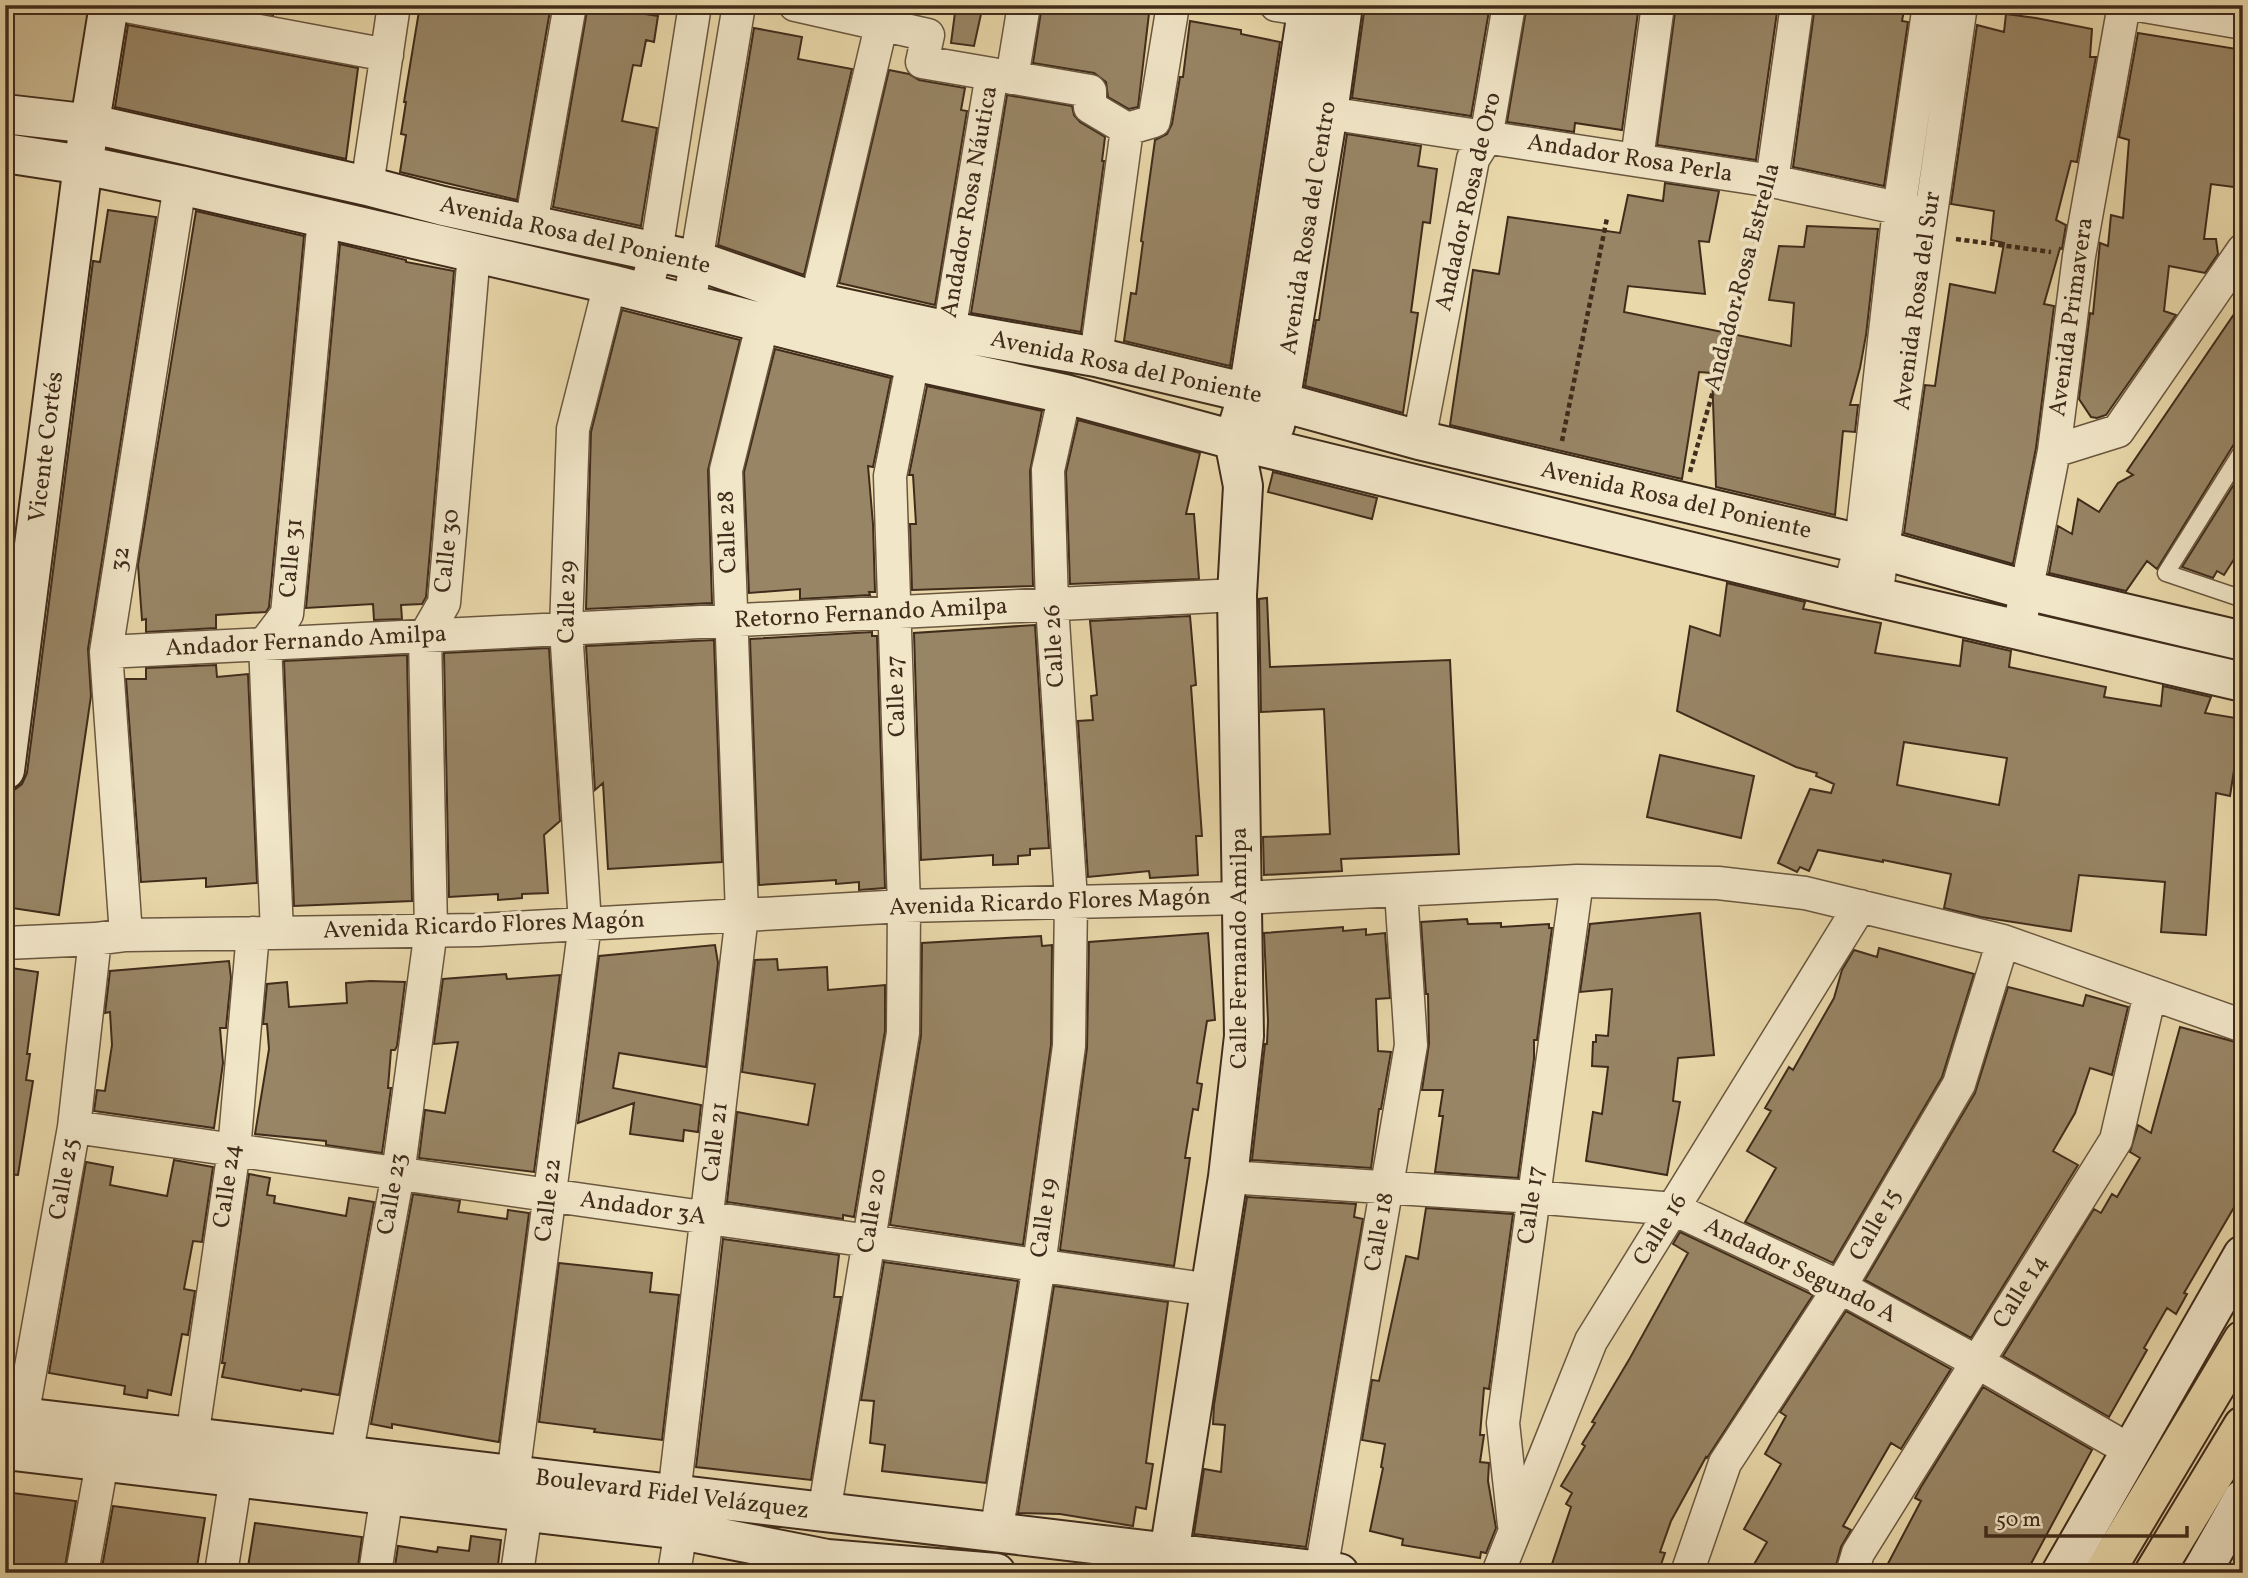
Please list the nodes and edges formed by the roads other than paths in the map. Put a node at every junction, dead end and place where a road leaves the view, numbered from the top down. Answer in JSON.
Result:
{"nodes":[{"id":1,"x":109,"y":5,"type":"edge"},
{"id":2,"x":121,"y":5,"type":"edge"},
{"id":3,"x":394,"y":5,"type":"edge"},
{"id":4,"x":570,"y":5,"type":"edge"},
{"id":5,"x":695,"y":5,"type":"edge"},
{"id":6,"x":739,"y":5,"type":"edge"},
{"id":7,"x":796,"y":5,"type":"edge"},
{"id":8,"x":1024,"y":5,"type":"edge"},
{"id":9,"x":1173,"y":5,"type":"edge"},
{"id":10,"x":1509,"y":5,"type":"edge"},
{"id":11,"x":1658,"y":5,"type":"edge"},
{"id":12,"x":1797,"y":5,"type":"edge"},
{"id":13,"x":1929,"y":5,"type":"edge"},
{"id":14,"x":1961,"y":5,"type":"edge"},
{"id":15,"x":2124,"y":5,"type":"edge"},
{"id":16,"x":2137,"y":5,"type":"edge"},
{"id":17,"x":1309,"y":6,"type":"edge"},
{"id":18,"x":885,"y":15,"type":"edge"},
{"id":19,"x":2243,"y":23,"type":"edge"},
{"id":20,"x":387,"y":55,"type":"junction"},
{"id":21,"x":1002,"y":76,"type":"junction"},
{"id":22,"x":1328,"y":113,"type":"junction"},
{"id":23,"x":5,"y":114,"type":"edge"},
{"id":24,"x":92,"y":124,"type":"junction"},
{"id":25,"x":1127,"y":130,"type":"junction"},
{"id":26,"x":1480,"y":149,"type":"junction"},
{"id":27,"x":5,"y":153,"type":"edge"},
{"id":28,"x":1637,"y":159,"type":"junction"},
{"id":29,"x":83,"y":165,"type":"junction"},
{"id":30,"x":1772,"y":181,"type":"junction"},
{"id":31,"x":180,"y":185,"type":"junction"},
{"id":32,"x":368,"y":186,"type":"junction"},
{"id":33,"x":1899,"y":209,"type":"junction"},
{"id":34,"x":324,"y":218,"type":"junction"},
{"id":35,"x":531,"y":224,"type":"junction"},
{"id":36,"x":1929,"y":225,"type":"junction"},
{"id":37,"x":2243,"y":250,"type":"edge"},
{"id":38,"x":656,"y":252,"type":"junction"},
{"id":39,"x":474,"y":253,"type":"junction"},
{"id":40,"x":698,"y":261,"type":"junction"},
{"id":41,"x":627,"y":289,"type":"junction"},
{"id":42,"x":816,"y":302,"type":"junction"},
{"id":43,"x":689,"y":304,"type":"junction"},
{"id":44,"x":763,"y":322,"type":"junction"},
{"id":45,"x":949,"y":331,"type":"junction"},
{"id":46,"x":1096,"y":357,"type":"junction"},
{"id":47,"x":914,"y":362,"type":"junction"},
{"id":48,"x":1065,"y":394,"type":"junction"},
{"id":49,"x":1264,"y":398,"type":"junction"},
{"id":50,"x":1419,"y":440,"type":"junction"},
{"id":51,"x":1250,"y":444,"type":"junction"},
{"id":52,"x":2243,"y":450,"type":"edge"},
{"id":53,"x":2054,"y":451,"type":"junction"},
{"id":54,"x":1872,"y":547,"type":"junction"},
{"id":55,"x":2026,"y":590,"type":"junction"},
{"id":56,"x":1863,"y":593,"type":"junction"},
{"id":57,"x":1237,"y":595,"type":"junction"},
{"id":58,"x":2243,"y":599,"type":"edge"},
{"id":59,"x":1052,"y":605,"type":"junction"},
{"id":60,"x":895,"y":612,"type":"junction"},
{"id":61,"x":730,"y":621,"type":"junction"},
{"id":62,"x":2019,"y":628,"type":"junction"},
{"id":63,"x":566,"y":629,"type":"junction"},
{"id":64,"x":505,"y":632,"type":"joint"},
{"id":65,"x":425,"y":636,"type":"junction"},
{"id":66,"x":2243,"y":641,"type":"edge"},
{"id":67,"x":265,"y":643,"type":"junction"},
{"id":68,"x":106,"y":652,"type":"junction"},
{"id":69,"x":2243,"y":682,"type":"edge"},
{"id":70,"x":5,"y":770,"type":"edge"},
{"id":71,"x":1577,"y":881,"type":"junction"},
{"id":72,"x":1401,"y":891,"type":"junction"},
{"id":73,"x":1242,"y":898,"type":"junction"},
{"id":74,"x":1071,"y":900,"type":"junction"},
{"id":75,"x":904,"y":906,"type":"junction"},
{"id":76,"x":1860,"y":906,"type":"junction"},
{"id":77,"x":741,"y":915,"type":"junction"},
{"id":78,"x":585,"y":924,"type":"junction"},
{"id":79,"x":431,"y":930,"type":"junction"},
{"id":80,"x":265,"y":933,"type":"junction"},
{"id":81,"x":126,"y":935,"type":"junction"},
{"id":82,"x":95,"y":939,"type":"junction"},
{"id":83,"x":2003,"y":941,"type":"junction"},
{"id":84,"x":5,"y":943,"type":"edge"},
{"id":85,"x":2150,"y":994,"type":"junction"},
{"id":86,"x":2243,"y":1026,"type":"edge"},
{"id":87,"x":75,"y":1127,"type":"junction"},
{"id":88,"x":234,"y":1150,"type":"junction"},
{"id":89,"x":398,"y":1174,"type":"junction"},
{"id":90,"x":1228,"y":1177,"type":"junction"},
{"id":91,"x":1388,"y":1188,"type":"junction"},
{"id":92,"x":550,"y":1196,"type":"junction"},
{"id":93,"x":1533,"y":1197,"type":"junction"},
{"id":94,"x":1674,"y":1209,"type":"junction"},
{"id":95,"x":707,"y":1218,"type":"junction"},
{"id":96,"x":868,"y":1241,"type":"junction"},
{"id":97,"x":2243,"y":1255,"type":"edge"},
{"id":98,"x":1039,"y":1265,"type":"junction"},
{"id":99,"x":1840,"y":1287,"type":"junction"},
{"id":100,"x":1212,"y":1290,"type":"junction"},
{"id":101,"x":2243,"y":1340,"type":"edge"},
{"id":102,"x":1977,"y":1362,"type":"junction"},
{"id":103,"x":2243,"y":1426,"type":"edge"},
{"id":104,"x":11,"y":1427,"type":"edge"},
{"id":105,"x":192,"y":1438,"type":"junction"},
{"id":106,"x":2131,"y":1451,"type":"junction"},
{"id":107,"x":346,"y":1456,"type":"junction"},
{"id":108,"x":102,"y":1463,"type":"junction"},
{"id":109,"x":236,"y":1476,"type":"junction"},
{"id":110,"x":513,"y":1476,"type":"junction"},
{"id":111,"x":389,"y":1478,"type":"junction"},
{"id":112,"x":2243,"y":1499,"type":"edge"},
{"id":113,"x":526,"y":1511,"type":"junction"},
{"id":114,"x":678,"y":1513,"type":"junction"},
{"id":115,"x":824,"y":1513,"type":"junction"},
{"id":116,"x":1514,"y":1530,"type":"junction"},
{"id":117,"x":996,"y":1534,"type":"junction"},
{"id":118,"x":1118,"y":1560,"type":"edge"},
{"id":119,"x":1167,"y":1563,"type":"edge"},
{"id":120,"x":826,"y":1566,"type":"edge"},
{"id":121,"x":2107,"y":1569,"type":"edge"},
{"id":122,"x":981,"y":1572,"type":"edge"},
{"id":123,"x":1330,"y":1572,"type":"edge"},
{"id":124,"x":82,"y":1573,"type":"edge"},
{"id":125,"x":221,"y":1573,"type":"edge"},
{"id":126,"x":374,"y":1573,"type":"edge"},
{"id":127,"x":517,"y":1573,"type":"edge"},
{"id":128,"x":674,"y":1573,"type":"edge"},
{"id":129,"x":1498,"y":1573,"type":"edge"},
{"id":130,"x":1687,"y":1573,"type":"edge"},
{"id":131,"x":1852,"y":1573,"type":"edge"},
{"id":132,"x":2061,"y":1573,"type":"edge"},
{"id":133,"x":2154,"y":1573,"type":"edge"},
{"id":134,"x":2201,"y":1573,"type":"edge"}],
"edges":[{"from":1,"to":24,"type":"street","name":"Vicente Cortés"},
{"from":2,"to":20,"type":"street"},
{"from":3,"to":20,"type":"street"},
{"from":4,"to":35,"type":"street"},
{"from":5,"to":38,"type":"street","name":"Calle 29"},
{"from":6,"to":40,"type":"street"},
{"from":7,"to":18,"type":"street"},
{"from":8,"to":21,"type":"street","name":"Andador Rosa Náutica"},
{"from":9,"to":25,"type":"street"},
{"from":10,"to":26,"type":"street","name":"Andador Rosa de Oro"},
{"from":11,"to":28,"type":"street"},
{"from":12,"to":30,"type":"street","name":"Andador Rosa Estrella"},
{"from":13,"to":33,"type":"street","name":"Avenida Rosa del Sur"},
{"from":14,"to":36,"type":"street","name":"Avenida Rosa del Sur"},
{"from":15,"to":53,"type":"street","name":"Avenida Primavera"},
{"from":16,"to":19,"type":"street"},
{"from":17,"to":22,"type":"street","name":"Avenida Rosa del Centro"},
{"from":17,"to":49,"type":"street","name":"Avenida Rosa del Centro"},
{"from":18,"to":21,"type":"street"},
{"from":18,"to":42,"type":"street"},
{"from":20,"to":32,"type":"street"},
{"from":21,"to":25,"type":"street"},
{"from":21,"to":45,"type":"street","name":"Andador Rosa Náutica"},
{"from":22,"to":26,"type":"street","name":"Andador Rosa Perla"},
{"from":22,"to":49,"type":"street","name":"Avenida Rosa del Centro"},
{"from":23,"to":24,"type":"street","name":"Avenida Rosa del Poniente"},
{"from":24,"to":29,"type":"street","name":"Vicente Cortés"},
{"from":24,"to":32,"type":"street","name":"Avenida Rosa del Poniente"},
{"from":25,"to":46,"type":"street"},
{"from":26,"to":28,"type":"street","name":"Andador Rosa Perla"},
{"from":26,"to":50,"type":"street","name":"Andador Rosa de Oro"},
{"from":27,"to":29,"type":"street","name":"Avenida Rosa del Poniente"},
{"from":28,"to":30,"type":"street","name":"Andador Rosa Perla"},
{"from":29,"to":31,"type":"street","name":"Avenida Rosa del Poniente"},
{"from":29,"to":70,"type":"street","name":"Vicente Cortés"},
{"from":30,"to":33,"type":"street","name":"Andador Rosa Perla"},
{"from":31,"to":34,"type":"street","name":"Avenida Rosa del Poniente"},
{"from":31,"to":68,"type":"street","name":"32"},
{"from":32,"to":35,"type":"street","name":"Avenida Rosa del Poniente"},
{"from":33,"to":36,"type":"street","name":"Andador Rosa Perla"},
{"from":33,"to":54,"type":"street","name":"Avenida Rosa del Sur"},
{"from":34,"to":39,"type":"street","name":"Avenida Rosa del Poniente"},
{"from":34,"to":67,"type":"street","name":"Calle 31"},
{"from":35,"to":38,"type":"street","name":"Avenida Rosa del Poniente"},
{"from":36,"to":54,"type":"street","name":"Avenida Rosa del Sur"},
{"from":37,"to":53,"type":"street"},
{"from":38,"to":40,"type":"street","name":"Avenida Rosa del Poniente"},
{"from":38,"to":41,"type":"street","name":"Calle 29"},
{"from":39,"to":41,"type":"street","name":"Avenida Rosa del Poniente"},
{"from":39,"to":65,"type":"street","name":"Calle 30"},
{"from":40,"to":42,"type":"street","name":"Avenida Rosa del Poniente"},
{"from":40,"to":43,"type":"street"},
{"from":41,"to":43,"type":"street","name":"Avenida Rosa del Poniente"},
{"from":41,"to":63,"type":"street","name":"Calle 29"},
{"from":42,"to":45,"type":"street","name":"Avenida Rosa del Poniente"},
{"from":43,"to":44,"type":"street","name":"Avenida Rosa del Poniente"},
{"from":44,"to":47,"type":"street","name":"Avenida Rosa del Poniente"},
{"from":44,"to":61,"type":"street","name":"Calle 28"},
{"from":45,"to":46,"type":"street","name":"Avenida Rosa del Poniente"},
{"from":46,"to":49,"type":"street","name":"Avenida Rosa del Poniente"},
{"from":47,"to":48,"type":"street","name":"Avenida Rosa del Poniente"},
{"from":47,"to":60,"type":"street","name":"Calle 27"},
{"from":48,"to":51,"type":"street","name":"Avenida Rosa del Poniente"},
{"from":48,"to":59,"type":"street","name":"Calle 26"},
{"from":49,"to":50,"type":"street","name":"Avenida Rosa del Poniente"},
{"from":49,"to":51,"type":"street","name":"Avenida Rosa del Centro"},
{"from":50,"to":54,"type":"street","name":"Avenida Rosa del Poniente"},
{"from":51,"to":56,"type":"street","name":"Avenida Rosa del Poniente"},
{"from":51,"to":57,"type":"street","name":"Calle Fernando Amilpa"},
{"from":52,"to":58,"type":"lane"},
{"from":53,"to":55,"type":"street","name":"Avenida Primavera"},
{"from":54,"to":55,"type":"street","name":"Avenida Rosa del Poniente"},
{"from":54,"to":56,"type":"street","name":"Avenida Rosa del Sur"},
{"from":55,"to":62,"type":"street","name":"Avenida Primavera"},
{"from":55,"to":66,"type":"street","name":"Avenida Rosa del Poniente"},
{"from":56,"to":62,"type":"street","name":"Avenida Rosa del Poniente"},
{"from":57,"to":59,"type":"street","name":"Retorno Fernando Amilpa"},
{"from":57,"to":73,"type":"street","name":"Calle Fernando Amilpa"},
{"from":59,"to":60,"type":"street","name":"Retorno Fernando Amilpa"},
{"from":59,"to":74,"type":"street","name":"Calle 26"},
{"from":60,"to":61,"type":"street","name":"Retorno Fernando Amilpa"},
{"from":60,"to":75,"type":"street","name":"Calle 27"},
{"from":61,"to":63,"type":"street","name":"Retorno Fernando Amilpa"},
{"from":61,"to":77,"type":"street","name":"Calle 28"},
{"from":62,"to":69,"type":"street","name":"Avenida Rosa del Poniente"},
{"from":63,"to":64,"type":"street","name":"Retorno Fernando Amilpa"},
{"from":63,"to":78,"type":"street","name":"Calle 29"},
{"from":64,"to":65,"type":"street","name":"Andador Fernando Amilpa"},
{"from":65,"to":67,"type":"street","name":"Andador Fernando Amilpa"},
{"from":65,"to":79,"type":"street"},
{"from":67,"to":68,"type":"street","name":"Andador Fernando Amilpa"},
{"from":67,"to":80,"type":"street"},
{"from":68,"to":81,"type":"street","name":"32"},
{"from":71,"to":72,"type":"street","name":"Avenida Ricardo Flores Magón"},
{"from":71,"to":76,"type":"street","name":"Avenida Ricardo Flores Magón"},
{"from":71,"to":93,"type":"street","name":"Calle 17"},
{"from":72,"to":73,"type":"street","name":"Avenida Ricardo Flores Magón"},
{"from":72,"to":91,"type":"street","name":"Calle 18"},
{"from":73,"to":74,"type":"street","name":"Avenida Ricardo Flores Magón"},
{"from":73,"to":90,"type":"street","name":"Calle Fernando Amilpa"},
{"from":74,"to":75,"type":"street","name":"Avenida Ricardo Flores Magón"},
{"from":74,"to":98,"type":"street","name":"Calle 19"},
{"from":75,"to":77,"type":"street","name":"Avenida Ricardo Flores Magón"},
{"from":75,"to":96,"type":"street","name":"Calle 20"},
{"from":76,"to":83,"type":"street","name":"Avenida Ricardo Flores Magón"},
{"from":76,"to":94,"type":"street","name":"Calle 16"},
{"from":77,"to":78,"type":"street","name":"Avenida Ricardo Flores Magón"},
{"from":77,"to":95,"type":"street","name":"Calle 21"},
{"from":78,"to":79,"type":"street","name":"Avenida Ricardo Flores Magón"},
{"from":78,"to":92,"type":"street","name":"Calle 22"},
{"from":79,"to":80,"type":"street","name":"Avenida Ricardo Flores Magón"},
{"from":79,"to":89,"type":"street","name":"Calle 23"},
{"from":80,"to":81,"type":"street","name":"Avenida Ricardo Flores Magón"},
{"from":80,"to":88,"type":"street","name":"Calle 24"},
{"from":81,"to":82,"type":"street","name":"Avenida Ricardo Flores Magón"},
{"from":82,"to":84,"type":"street","name":"Avenida Ricardo Flores Magón"},
{"from":82,"to":87,"type":"street","name":"Calle 25"},
{"from":83,"to":85,"type":"street","name":"Avenida Ricardo Flores Magón"},
{"from":83,"to":99,"type":"street","name":"Calle 15"},
{"from":85,"to":86,"type":"street","name":"Avenida Ricardo Flores Magón"},
{"from":85,"to":102,"type":"street","name":"Calle 14"},
{"from":87,"to":88,"type":"street","name":"Andador 3A"},
{"from":87,"to":104,"type":"street","name":"Calle 25"},
{"from":88,"to":89,"type":"street","name":"Andador 3A"},
{"from":88,"to":105,"type":"street","name":"Calle 24"},
{"from":89,"to":92,"type":"street","name":"Andador 3A"},
{"from":89,"to":107,"type":"street","name":"Calle 23"},
{"from":90,"to":91,"type":"street","name":"Andador Segundo A"},
{"from":90,"to":100,"type":"street","name":"Calle Fernando Amilpa"},
{"from":91,"to":93,"type":"street","name":"Andador Segundo A"},
{"from":91,"to":123,"type":"street","name":"Calle 18"},
{"from":92,"to":95,"type":"street","name":"Andador 3A"},
{"from":92,"to":110,"type":"street","name":"Calle 22"},
{"from":93,"to":94,"type":"street","name":"Andador Segundo A"},
{"from":93,"to":116,"type":"street","name":"Calle 17"},
{"from":94,"to":99,"type":"street","name":"Andador Segundo A"},
{"from":94,"to":116,"type":"street","name":"Calle 16"},
{"from":95,"to":96,"type":"street","name":"Andador 3A"},
{"from":95,"to":114,"type":"street","name":"Calle 21"},
{"from":96,"to":98,"type":"street","name":"Andador 3A"},
{"from":96,"to":115,"type":"street","name":"Calle 20"},
{"from":97,"to":106,"type":"street"},
{"from":98,"to":100,"type":"street","name":"Andador 3A"},
{"from":98,"to":117,"type":"street","name":"Calle 19"},
{"from":99,"to":102,"type":"street","name":"Andador Segundo A"},
{"from":99,"to":130,"type":"street","name":"Calle 15"},
{"from":100,"to":119,"type":"street","name":"Calle Fernando Amilpa"},
{"from":101,"to":121,"type":"highway"},
{"from":102,"to":106,"type":"street","name":"Andador Segundo A"},
{"from":102,"to":131,"type":"street","name":"Calle 14"},
{"from":103,"to":133,"type":"highway"},
{"from":104,"to":105,"type":"street","name":"Boulevard Fidel Velázquez"},
{"from":104,"to":108,"type":"street","name":"Boulevard Fidel Velázquez"},
{"from":105,"to":107,"type":"street","name":"Boulevard Fidel Velázquez"},
{"from":106,"to":132,"type":"street"},
{"from":107,"to":111,"type":"street","name":"Boulevard Fidel Velázquez"},
{"from":108,"to":109,"type":"street","name":"Boulevard Fidel Velázquez"},
{"from":108,"to":124,"type":"street"},
{"from":109,"to":111,"type":"street","name":"Boulevard Fidel Velázquez"},
{"from":109,"to":125,"type":"street"},
{"from":110,"to":111,"type":"street","name":"Boulevard Fidel Velázquez"},
{"from":110,"to":114,"type":"street","name":"Boulevard Fidel Velázquez"},
{"from":111,"to":113,"type":"street","name":"Boulevard Fidel Velázquez"},
{"from":111,"to":126,"type":"street"},
{"from":112,"to":134,"type":"street"},
{"from":113,"to":114,"type":"street","name":"Boulevard Fidel Velázquez"},
{"from":113,"to":127,"type":"street"},
{"from":114,"to":115,"type":"street","name":"Boulevard Fidel Velázquez"},
{"from":114,"to":120,"type":"street","name":"Boulevard Fidel Velázquez"},
{"from":114,"to":128,"type":"street","name":"Calle 21"},
{"from":115,"to":117,"type":"street","name":"Boulevard Fidel Velázquez"},
{"from":116,"to":129,"type":"street","name":"Calle 16"},
{"from":117,"to":118,"type":"street","name":"Boulevard Fidel Velázquez"},
{"from":118,"to":119,"type":"street","name":"Boulevard Fidel Velázquez"},
{"from":119,"to":123,"type":"street","name":"Boulevard Fidel Velázquez"},
{"from":120,"to":122,"type":"street","name":"Boulevard Fidel Velázquez"}]}
